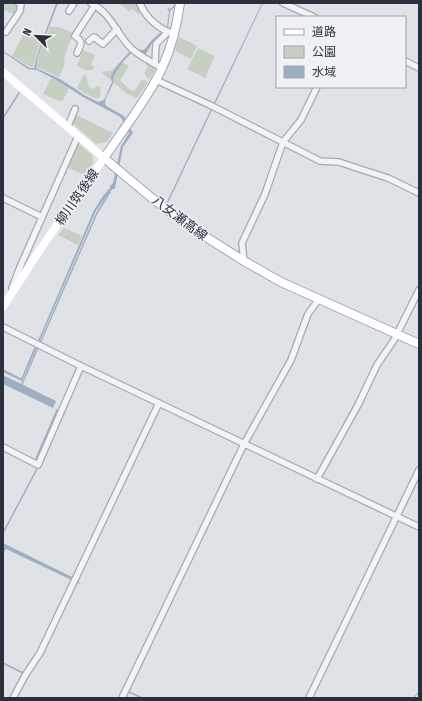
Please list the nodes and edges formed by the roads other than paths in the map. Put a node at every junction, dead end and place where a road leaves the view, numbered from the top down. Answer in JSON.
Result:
{"nodes":[{"id":1,"x":19,"y":3,"type":"edge"},
{"id":2,"x":74,"y":3,"type":"edge"},
{"id":3,"x":180,"y":3,"type":"edge"},
{"id":4,"x":283,"y":3,"type":"edge"},
{"id":5,"x":93,"y":4,"type":"edge"},
{"id":6,"x":140,"y":4,"type":"dead end"},
{"id":7,"x":69,"y":11,"type":"dead end"},
{"id":8,"x":312,"y":16,"type":"edge"},
{"id":9,"x":117,"y":30,"type":"junction"},
{"id":10,"x":6,"y":32,"type":"dead end"},
{"id":11,"x":171,"y":33,"type":"junction"},
{"id":12,"x":89,"y":41,"type":"dead end"},
{"id":13,"x":77,"y":53,"type":"dead end"},
{"id":14,"x":406,"y":62,"type":"edge"},
{"id":15,"x":158,"y":66,"type":"junction"},
{"id":16,"x":419,"y":68,"type":"edge"},
{"id":17,"x":3,"y":72,"type":"edge"},
{"id":18,"x":156,"y":80,"type":"junction"},
{"id":19,"x":317,"y":88,"type":"edge"},
{"id":20,"x":75,"y":109,"type":"dead end"},
{"id":21,"x":68,"y":126,"type":"junction"},
{"id":22,"x":78,"y":136,"type":"junction"},
{"id":23,"x":283,"y":142,"type":"junction"},
{"id":24,"x":104,"y":158,"type":"junction"},
{"id":25,"x":419,"y":193,"type":"edge"},
{"id":26,"x":3,"y":198,"type":"edge"},
{"id":27,"x":42,"y":217,"type":"junction"},
{"id":28,"x":244,"y":262,"type":"junction"},
{"id":29,"x":12,"y":288,"type":"dead end"},
{"id":30,"x":419,"y":290,"type":"edge"},
{"id":31,"x":319,"y":299,"type":"junction"},
{"id":32,"x":3,"y":307,"type":"edge"},
{"id":33,"x":3,"y":327,"type":"edge"},
{"id":34,"x":398,"y":334,"type":"junction"},
{"id":35,"x":419,"y":344,"type":"edge"},
{"id":36,"x":81,"y":366,"type":"junction"},
{"id":37,"x":159,"y":403,"type":"junction"},
{"id":38,"x":244,"y":444,"type":"junction"},
{"id":39,"x":3,"y":447,"type":"edge"},
{"id":40,"x":419,"y":470,"type":"edge"},
{"id":41,"x":317,"y":478,"type":"junction"},
{"id":42,"x":397,"y":516,"type":"junction"},
{"id":43,"x":419,"y":527,"type":"edge"},
{"id":44,"x":13,"y":698,"type":"edge"},
{"id":45,"x":122,"y":698,"type":"edge"},
{"id":46,"x":309,"y":698,"type":"edge"}],
"edges":[{"from":1,"to":10,"type":"street"},
{"from":2,"to":7,"type":"street"},
{"from":3,"to":11,"type":"main road"},
{"from":4,"to":8,"type":"street"},
{"from":5,"to":9,"type":"street"},
{"from":5,"to":13,"type":"street"},
{"from":6,"to":11,"type":"street"},
{"from":9,"to":12,"type":"street"},
{"from":9,"to":15,"type":"street"},
{"from":11,"to":15,"type":"main road"},
{"from":11,"to":15,"type":"street"},
{"from":14,"to":16,"type":"street"},
{"from":15,"to":18,"type":"main road"},
{"from":17,"to":21,"type":"main road","name":"柳川筑後線"},
{"from":18,"to":23,"type":"street"},
{"from":18,"to":24,"type":"main road"},
{"from":19,"to":23,"type":"street"},
{"from":20,"to":21,"type":"street"},
{"from":21,"to":22,"type":"main road","name":"柳川筑後線"},
{"from":22,"to":24,"type":"main road","name":"柳川筑後線"},
{"from":22,"to":27,"type":"street"},
{"from":23,"to":25,"type":"street"},
{"from":23,"to":28,"type":"street"},
{"from":24,"to":28,"type":"main road","name":"八女瀬高線"},
{"from":24,"to":32,"type":"main road","name":"柳川筑後線"},
{"from":26,"to":27,"type":"street"},
{"from":27,"to":29,"type":"street"},
{"from":28,"to":31,"type":"main road","name":"八女瀬高線"},
{"from":30,"to":34,"type":"street"},
{"from":31,"to":34,"type":"main road","name":"八女瀬高線"},
{"from":31,"to":38,"type":"street"},
{"from":33,"to":36,"type":"street"},
{"from":34,"to":35,"type":"main road","name":"八女瀬高線"},
{"from":34,"to":41,"type":"street"},
{"from":36,"to":37,"type":"street"},
{"from":36,"to":39,"type":"street"},
{"from":37,"to":38,"type":"street"},
{"from":37,"to":44,"type":"street"},
{"from":38,"to":41,"type":"street"},
{"from":38,"to":45,"type":"street"},
{"from":40,"to":42,"type":"street"},
{"from":41,"to":42,"type":"street"},
{"from":42,"to":43,"type":"street"},
{"from":42,"to":46,"type":"street"}]}
